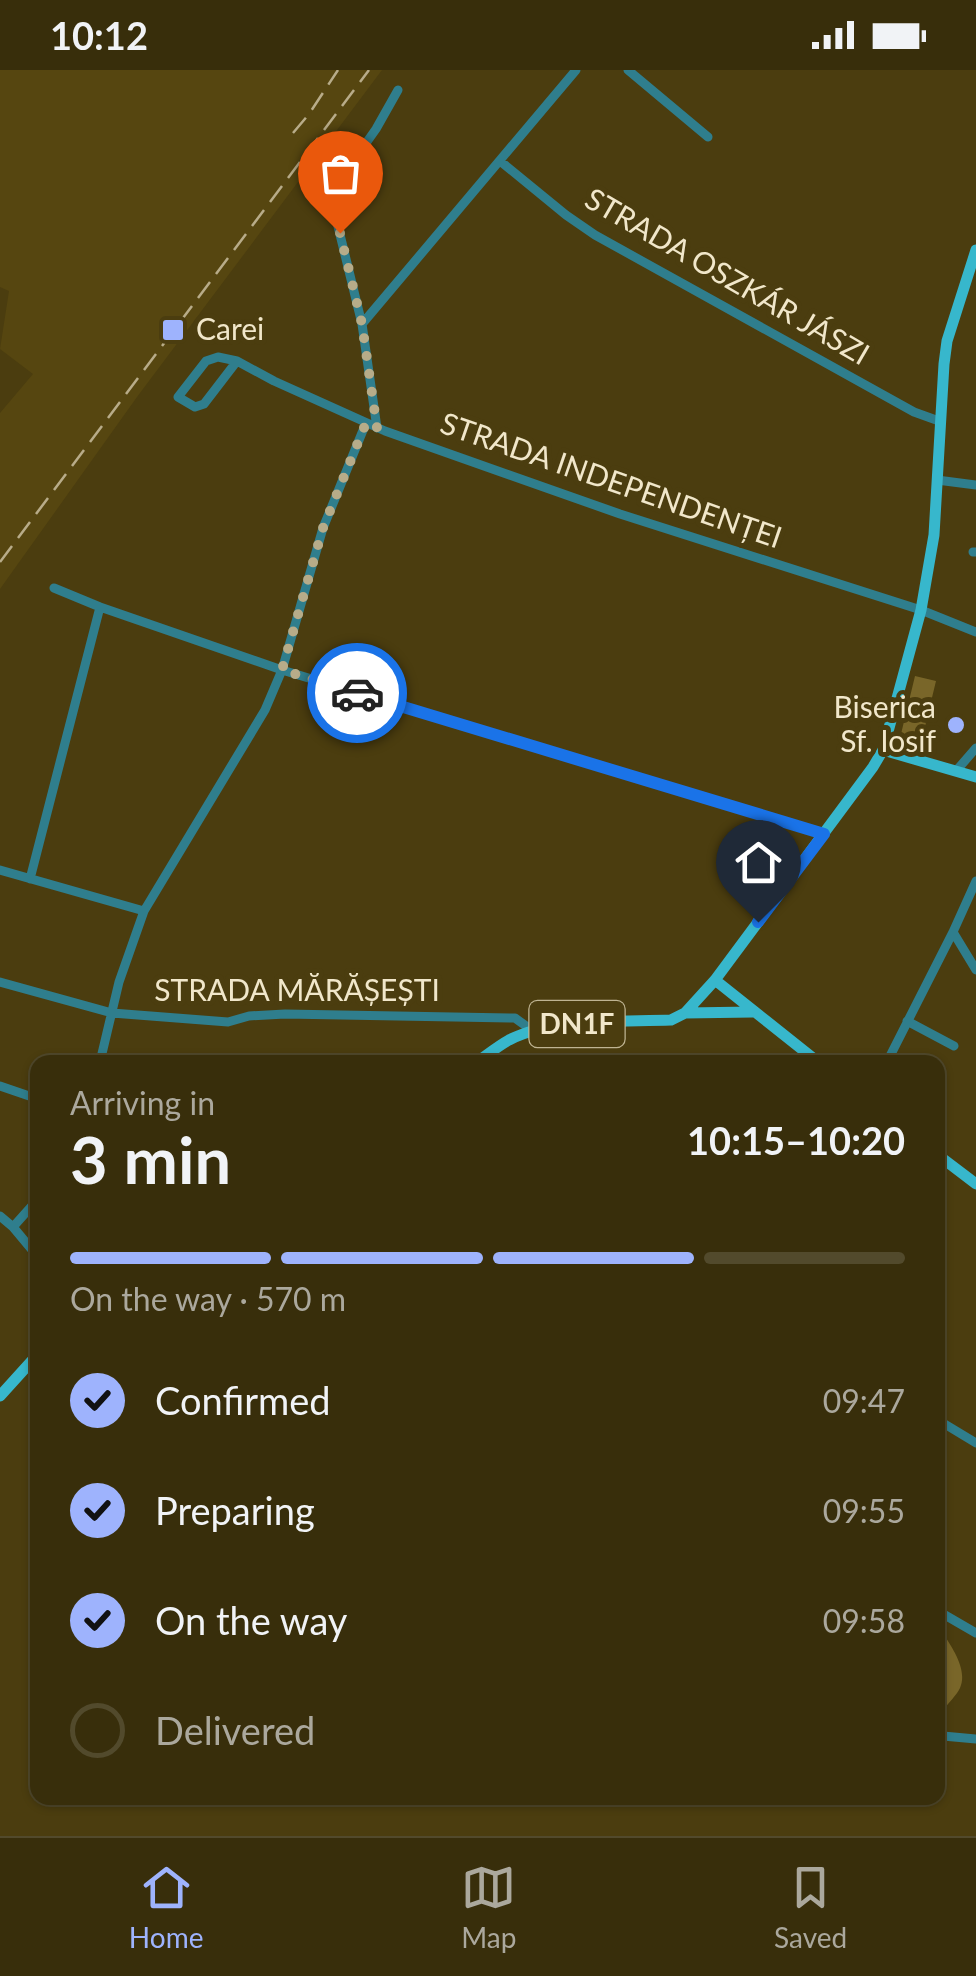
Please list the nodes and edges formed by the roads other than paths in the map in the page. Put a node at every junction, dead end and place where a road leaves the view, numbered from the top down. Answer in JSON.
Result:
{"nodes":[{"id":1,"x":576,"y":70,"type":"edge"},
{"id":2,"x":628,"y":70,"type":"edge"},
{"id":3,"x":398,"y":90,"type":"dead end"},
{"id":4,"x":708,"y":137,"type":"dead end"},
{"id":5,"x":500,"y":161,"type":"junction"},
{"id":6,"x":975,"y":254,"type":"edge"},
{"id":7,"x":362,"y":324,"type":"junction"},
{"id":8,"x":237,"y":360,"type":"junction"},
{"id":9,"x":939,"y":421,"type":"junction"},
{"id":10,"x":372,"y":425,"type":"junction"},
{"id":11,"x":937,"y":480,"type":"junction"},
{"id":12,"x":976,"y":485,"type":"edge"},
{"id":13,"x":54,"y":588,"type":"dead end"},
{"id":14,"x":100,"y":608,"type":"junction"},
{"id":15,"x":921,"y":610,"type":"junction"},
{"id":16,"x":976,"y":632,"type":"edge"},
{"id":17,"x":282,"y":670,"type":"junction"},
{"id":18,"x":976,"y":748,"type":"edge"},
{"id":19,"x":883,"y":750,"type":"junction"},
{"id":20,"x":956,"y":770,"type":"junction"},
{"id":21,"x":976,"y":777,"type":"edge"},
{"id":22,"x":824,"y":834,"type":"junction"},
{"id":23,"x":0,"y":870,"type":"edge"},
{"id":24,"x":30,"y":879,"type":"junction"},
{"id":25,"x":976,"y":881,"type":"edge"},
{"id":26,"x":144,"y":911,"type":"junction"},
{"id":27,"x":953,"y":932,"type":"junction"},
{"id":28,"x":976,"y":970,"type":"edge"},
{"id":29,"x":715,"y":980,"type":"junction"},
{"id":30,"x":0,"y":982,"type":"edge"},
{"id":31,"x":753,"y":1012,"type":"junction"},
{"id":32,"x":112,"y":1013,"type":"junction"},
{"id":33,"x":684,"y":1013,"type":"junction"},
{"id":34,"x":907,"y":1021,"type":"junction"},
{"id":35,"x":533,"y":1031,"type":"junction"},
{"id":36,"x":954,"y":1046,"type":"dead end"},
{"id":37,"x":102,"y":1055,"type":"edge"},
{"id":38,"x":487,"y":1055,"type":"edge"},
{"id":39,"x":809,"y":1055,"type":"edge"},
{"id":40,"x":890,"y":1055,"type":"edge"},
{"id":41,"x":0,"y":1086,"type":"edge"},
{"id":42,"x":30,"y":1097,"type":"edge"},
{"id":43,"x":945,"y":1160,"type":"edge"},
{"id":44,"x":976,"y":1184,"type":"edge"},
{"id":45,"x":30,"y":1208,"type":"edge"},
{"id":46,"x":0,"y":1216,"type":"edge"},
{"id":47,"x":14,"y":1227,"type":"junction"},
{"id":48,"x":30,"y":1246,"type":"edge"},
{"id":49,"x":30,"y":1363,"type":"edge"},
{"id":50,"x":0,"y":1396,"type":"edge"},
{"id":51,"x":945,"y":1424,"type":"edge"},
{"id":52,"x":976,"y":1444,"type":"edge"},
{"id":53,"x":945,"y":1615,"type":"edge"},
{"id":54,"x":976,"y":1633,"type":"edge"},
{"id":55,"x":945,"y":1736,"type":"edge"},
{"id":56,"x":976,"y":1739,"type":"edge"}],
"edges":[{"from":1,"to":5,"type":"street"},
{"from":2,"to":4,"type":"street"},
{"from":3,"to":7,"type":"street"},
{"from":5,"to":7,"type":"street"},
{"from":5,"to":9,"type":"street","name":"STRADA OSZKÁR JÁSZI"},
{"from":6,"to":9,"type":"main road"},
{"from":7,"to":10,"type":"street"},
{"from":8,"to":8,"type":"street","name":"STRADA INDEPENDENȚEI"},
{"from":8,"to":10,"type":"street","name":"STRADA INDEPENDENȚEI"},
{"from":9,"to":11,"type":"main road"},
{"from":10,"to":15,"type":"street","name":"STRADA INDEPENDENȚEI"},
{"from":10,"to":17,"type":"street"},
{"from":11,"to":12,"type":"street"},
{"from":11,"to":15,"type":"main road"},
{"from":13,"to":14,"type":"street"},
{"from":14,"to":17,"type":"street"},
{"from":14,"to":24,"type":"street"},
{"from":15,"to":16,"type":"street","name":"STRADA INDEPENDENȚEI"},
{"from":15,"to":19,"type":"main road"},
{"from":17,"to":22,"type":"street"},
{"from":17,"to":26,"type":"street"},
{"from":18,"to":20,"type":"street"},
{"from":19,"to":20,"type":"main road"},
{"from":19,"to":22,"type":"main road"},
{"from":20,"to":21,"type":"main road"},
{"from":22,"to":29,"type":"main road"},
{"from":23,"to":24,"type":"street"},
{"from":24,"to":26,"type":"street"},
{"from":25,"to":27,"type":"street"},
{"from":26,"to":32,"type":"street"},
{"from":27,"to":28,"type":"street"},
{"from":27,"to":34,"type":"street"},
{"from":29,"to":31,"type":"main road"},
{"from":29,"to":33,"type":"main road"},
{"from":30,"to":32,"type":"street","name":"STRADA MĂRĂȘEȘTI"},
{"from":31,"to":33,"type":"main road"},
{"from":31,"to":39,"type":"main road"},
{"from":32,"to":35,"type":"street","name":"STRADA MĂRĂȘEȘTI"},
{"from":32,"to":37,"type":"street"},
{"from":33,"to":35,"type":"main road","number":"DN1F"},
{"from":34,"to":36,"type":"street"},
{"from":34,"to":40,"type":"street"},
{"from":35,"to":38,"type":"main road","number":"DN1F"},
{"from":41,"to":42,"type":"street"},
{"from":43,"to":44,"type":"main road"},
{"from":45,"to":47,"type":"street"},
{"from":46,"to":47,"type":"street"},
{"from":47,"to":48,"type":"street"},
{"from":49,"to":50,"type":"main road"},
{"from":51,"to":52,"type":"street"},
{"from":53,"to":54,"type":"street"},
{"from":55,"to":56,"type":"street"}]}
